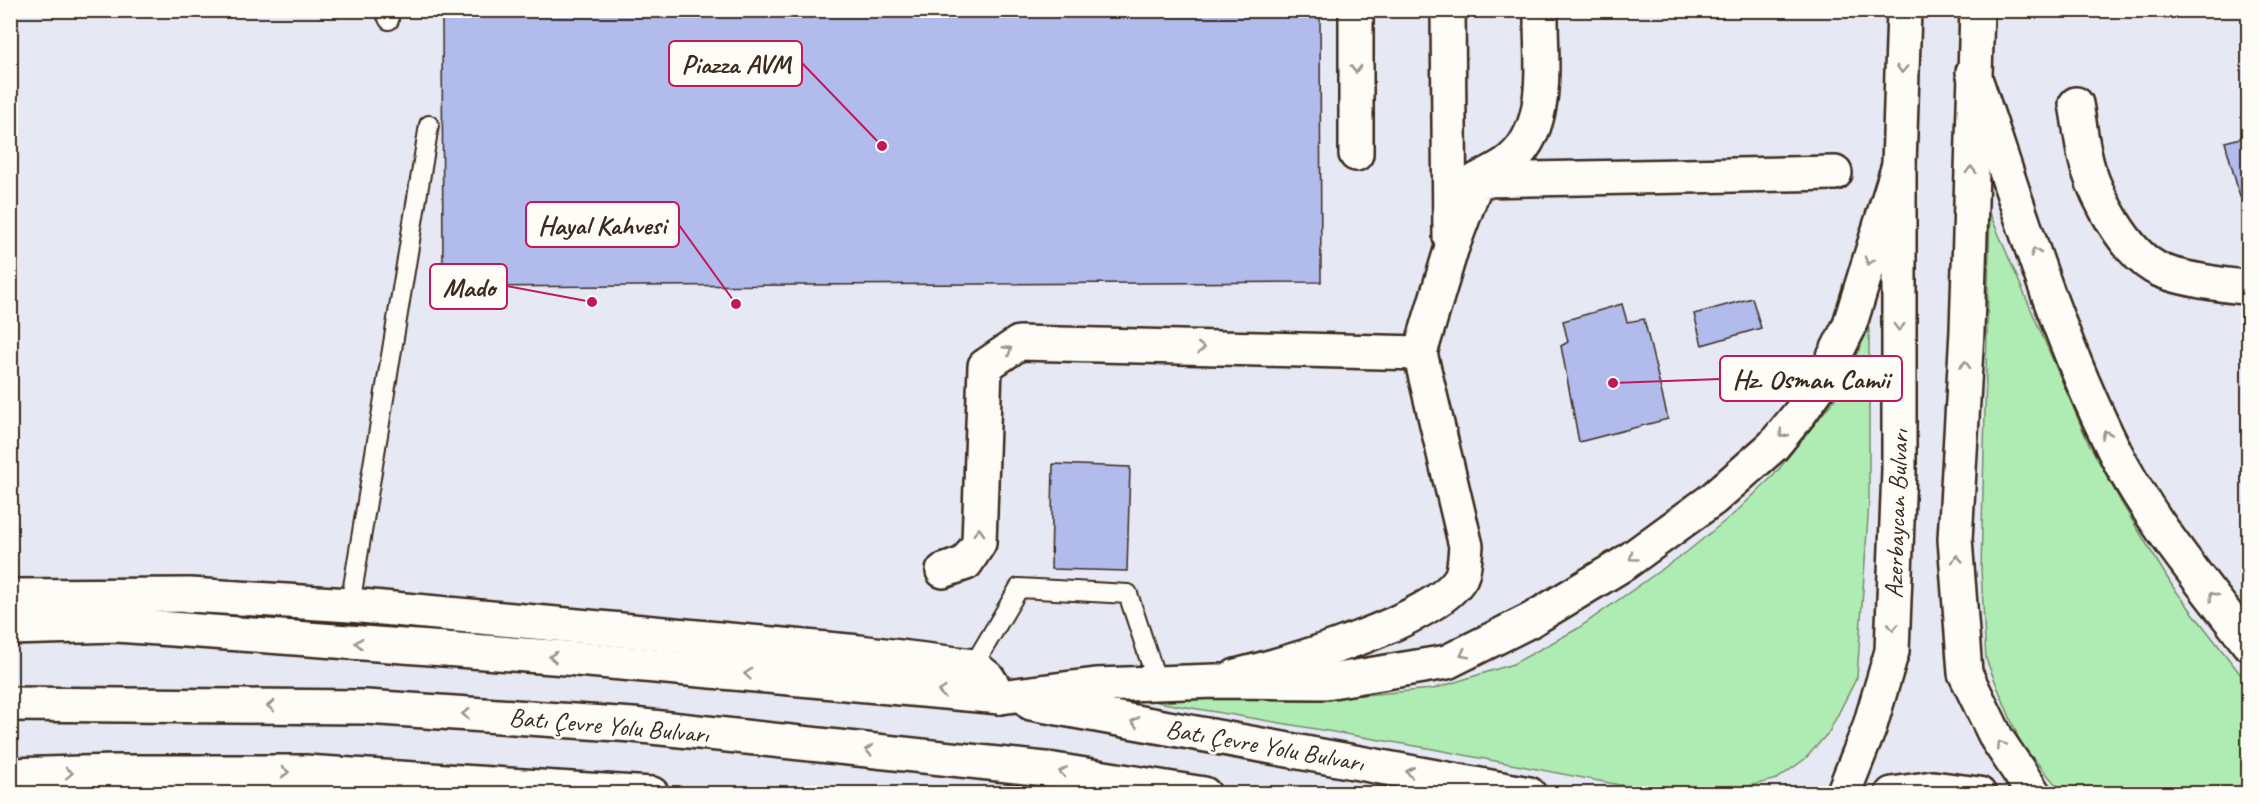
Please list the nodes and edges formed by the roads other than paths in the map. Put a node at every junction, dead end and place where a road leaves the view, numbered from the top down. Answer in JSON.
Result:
{"nodes":[{"id":1,"x":1356,"y":10,"type":"edge"},
{"id":2,"x":1448,"y":10,"type":"edge"},
{"id":3,"x":1541,"y":10,"type":"edge"},
{"id":4,"x":1904,"y":10,"type":"edge"},
{"id":5,"x":1977,"y":10,"type":"edge"},
{"id":6,"x":1973,"y":72,"type":"junction"},
{"id":7,"x":2076,"y":104,"type":"dead end"},
{"id":8,"x":429,"y":125,"type":"dead end"},
{"id":9,"x":1356,"y":154,"type":"dead end"},
{"id":10,"x":1899,"y":165,"type":"junction"},
{"id":11,"x":1835,"y":173,"type":"dead end"},
{"id":12,"x":1478,"y":180,"type":"junction"},
{"id":13,"x":1451,"y":250,"type":"junction"},
{"id":14,"x":2248,"y":287,"type":"edge"},
{"id":15,"x":1420,"y":353,"type":"junction"},
{"id":16,"x":944,"y":571,"type":"dead end"},
{"id":17,"x":10,"y":596,"type":"edge"},
{"id":18,"x":350,"y":605,"type":"junction"},
{"id":19,"x":10,"y":628,"type":"edge"},
{"id":20,"x":2248,"y":643,"type":"edge"},
{"id":21,"x":974,"y":666,"type":"junction"},
{"id":22,"x":1216,"y":681,"type":"junction"},
{"id":23,"x":1157,"y":682,"type":"junction"},
{"id":24,"x":1000,"y":697,"type":"junction"},
{"id":25,"x":10,"y":704,"type":"edge"},
{"id":26,"x":10,"y":775,"type":"edge"},
{"id":27,"x":652,"y":794,"type":"edge"},
{"id":28,"x":1204,"y":794,"type":"edge"},
{"id":29,"x":1529,"y":794,"type":"edge"},
{"id":30,"x":1843,"y":794,"type":"edge"},
{"id":31,"x":1892,"y":794,"type":"edge"},
{"id":32,"x":1979,"y":794,"type":"edge"},
{"id":33,"x":2034,"y":794,"type":"edge"}],
"edges":[{"from":1,"to":9,"type":"main road","one_way":true},
{"from":2,"to":13,"type":"main road"},
{"from":3,"to":12,"type":"main road"},
{"from":4,"to":10,"type":"main road","name":"Azerbaycan Bulvarı","one_way":true},
{"from":5,"to":6,"type":"main road"},
{"from":20,"to":6,"type":"main road","one_way":true},
{"from":33,"to":6,"type":"main road","one_way":true},
{"from":7,"to":14,"type":"main road"},
{"from":8,"to":18,"type":"lane"},
{"from":10,"to":22,"type":"main road","one_way":true},
{"from":10,"to":30,"type":"main road","name":"Azerbaycan Bulvarı","one_way":true},
{"from":11,"to":12,"type":"main road"},
{"from":12,"to":13,"type":"main road"},
{"from":13,"to":15,"type":"main road"},
{"from":16,"to":15,"type":"main road","one_way":true},
{"from":15,"to":22,"type":"main road"},
{"from":17,"to":18,"type":"main road"},
{"from":18,"to":21,"type":"main road"},
{"from":24,"to":19,"type":"main road","one_way":true},
{"from":21,"to":23,"type":"lane"},
{"from":21,"to":24,"type":"main road"},
{"from":22,"to":23,"type":"main road"},
{"from":23,"to":24,"type":"main road"},
{"from":29,"to":24,"type":"main road","name":"Batı Çevre Yolu Bulvarı","one_way":true},
{"from":28,"to":25,"type":"main road","name":"Batı Çevre Yolu Bulvarı","one_way":true},
{"from":26,"to":27,"type":"main road","one_way":true},
{"from":31,"to":32,"type":"main road"}]}
